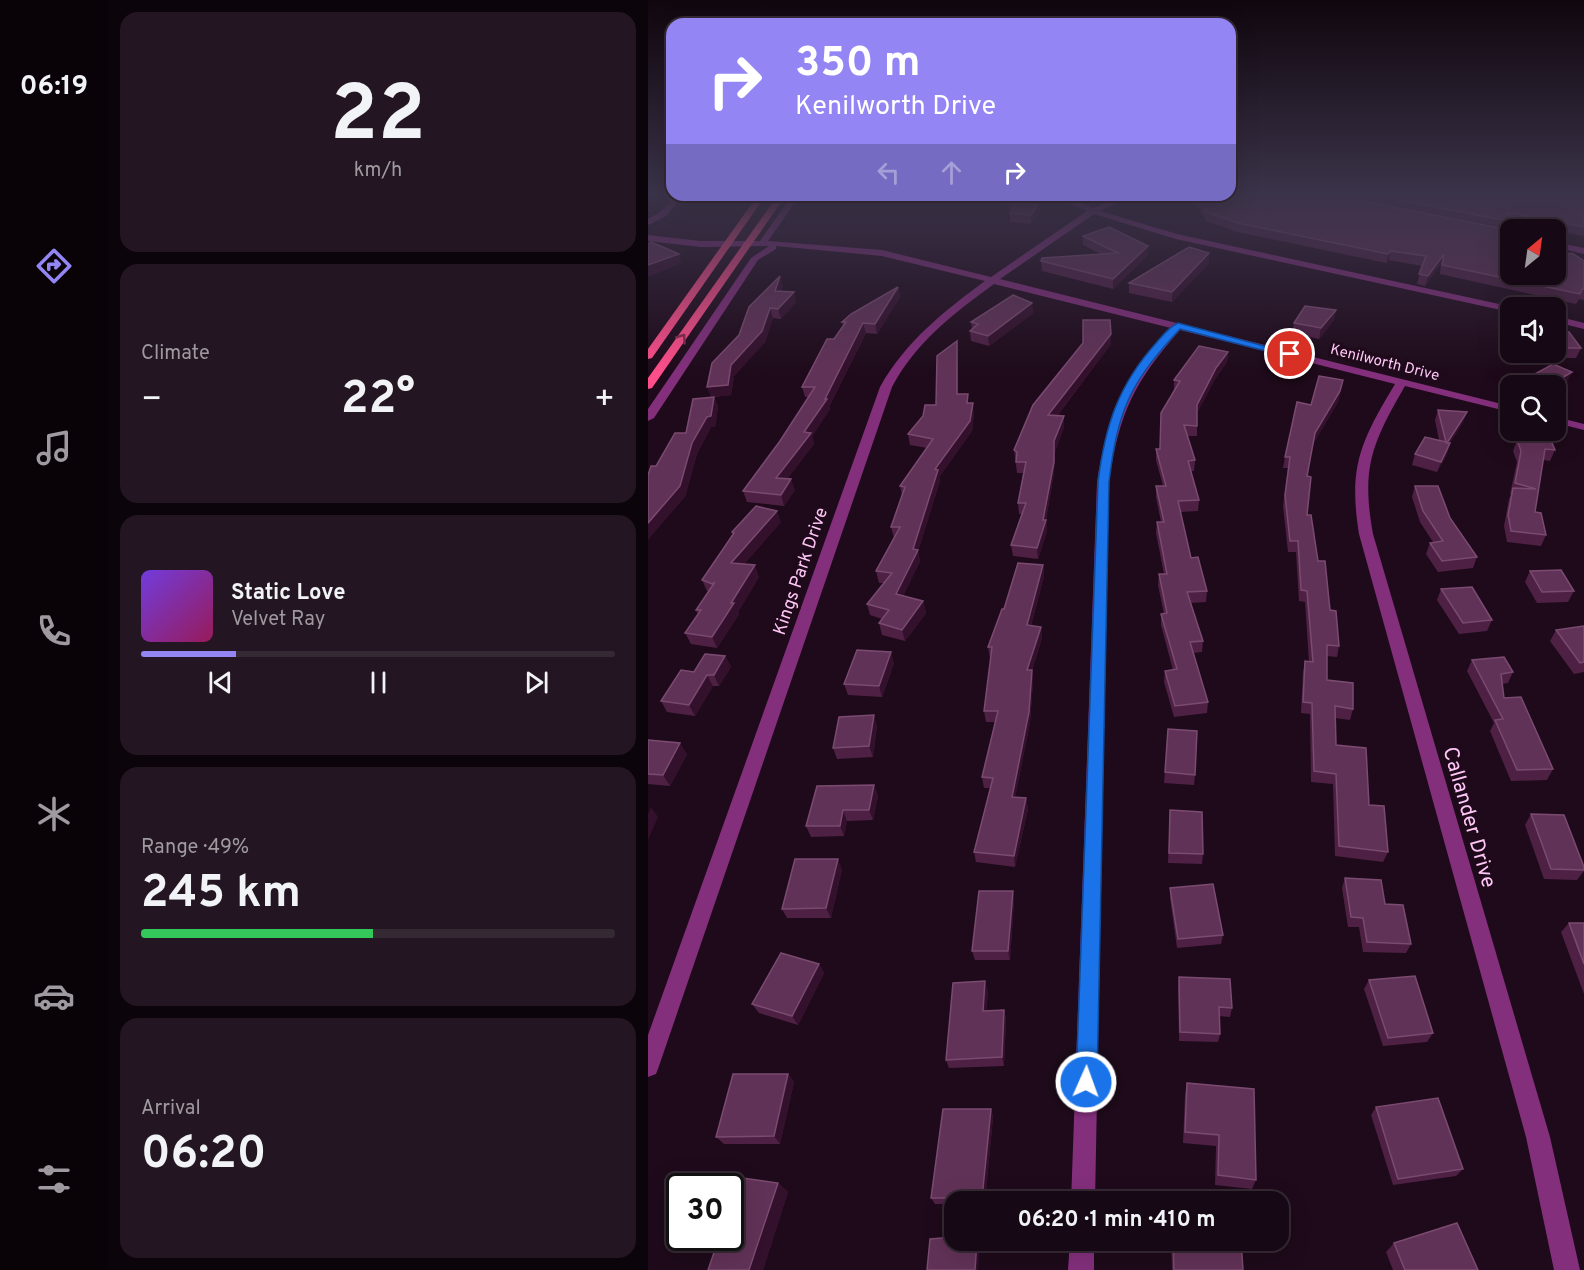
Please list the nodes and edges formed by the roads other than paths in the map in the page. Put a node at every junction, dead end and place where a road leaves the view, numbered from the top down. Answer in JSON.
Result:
{"nodes":[{"id":1,"x":720,"y":253,"type":"edge"},
{"id":2,"x":741,"y":253,"type":"edge"},
{"id":3,"x":760,"y":253,"type":"edge"},
{"id":4,"x":883,"y":253,"type":"edge"},
{"id":5,"x":1033,"y":253,"type":"edge"},
{"id":6,"x":1255,"y":253,"type":"edge"},
{"id":7,"x":994,"y":280,"type":"junction"},
{"id":8,"x":1500,"y":307,"type":"edge"},
{"id":9,"x":1566,"y":322,"type":"edge"},
{"id":10,"x":1178,"y":326,"type":"junction"},
{"id":11,"x":1584,"y":326,"type":"edge"},
{"id":12,"x":648,"y":356,"type":"edge"},
{"id":13,"x":1402,"y":382,"type":"junction"},
{"id":14,"x":648,"y":386,"type":"edge"},
{"id":15,"x":1500,"y":406,"type":"edge"},
{"id":16,"x":648,"y":418,"type":"edge"},
{"id":17,"x":1566,"y":422,"type":"edge"},
{"id":18,"x":1584,"y":427,"type":"edge"},
{"id":19,"x":648,"y":1066,"type":"edge"},
{"id":20,"x":1083,"y":1191,"type":"edge"},
{"id":21,"x":1082,"y":1251,"type":"edge"},
{"id":22,"x":1081,"y":1270,"type":"edge"},
{"id":23,"x":1567,"y":1270,"type":"edge"}],
"edges":[{"from":1,"to":12,"type":"main road"},
{"from":14,"to":2,"type":"main road","one_way":true},
{"from":3,"to":16,"type":"street"},
{"from":4,"to":7,"type":"street","name":"Kenilworth Drive"},
{"from":5,"to":7,"type":"street","name":"Kings Park Drive"},
{"from":6,"to":8,"type":"street"},
{"from":7,"to":10,"type":"street","name":"Kenilworth Drive"},
{"from":7,"to":19,"type":"street","name":"Kings Park Drive"},
{"from":9,"to":11,"type":"street"},
{"from":10,"to":13,"type":"street","name":"Kenilworth Drive"},
{"from":10,"to":20,"type":"street"},
{"from":13,"to":15,"type":"street","name":"Kenilworth Drive"},
{"from":13,"to":23,"type":"street","name":"Callander Drive"},
{"from":17,"to":18,"type":"street"},
{"from":21,"to":22,"type":"street"}]}
